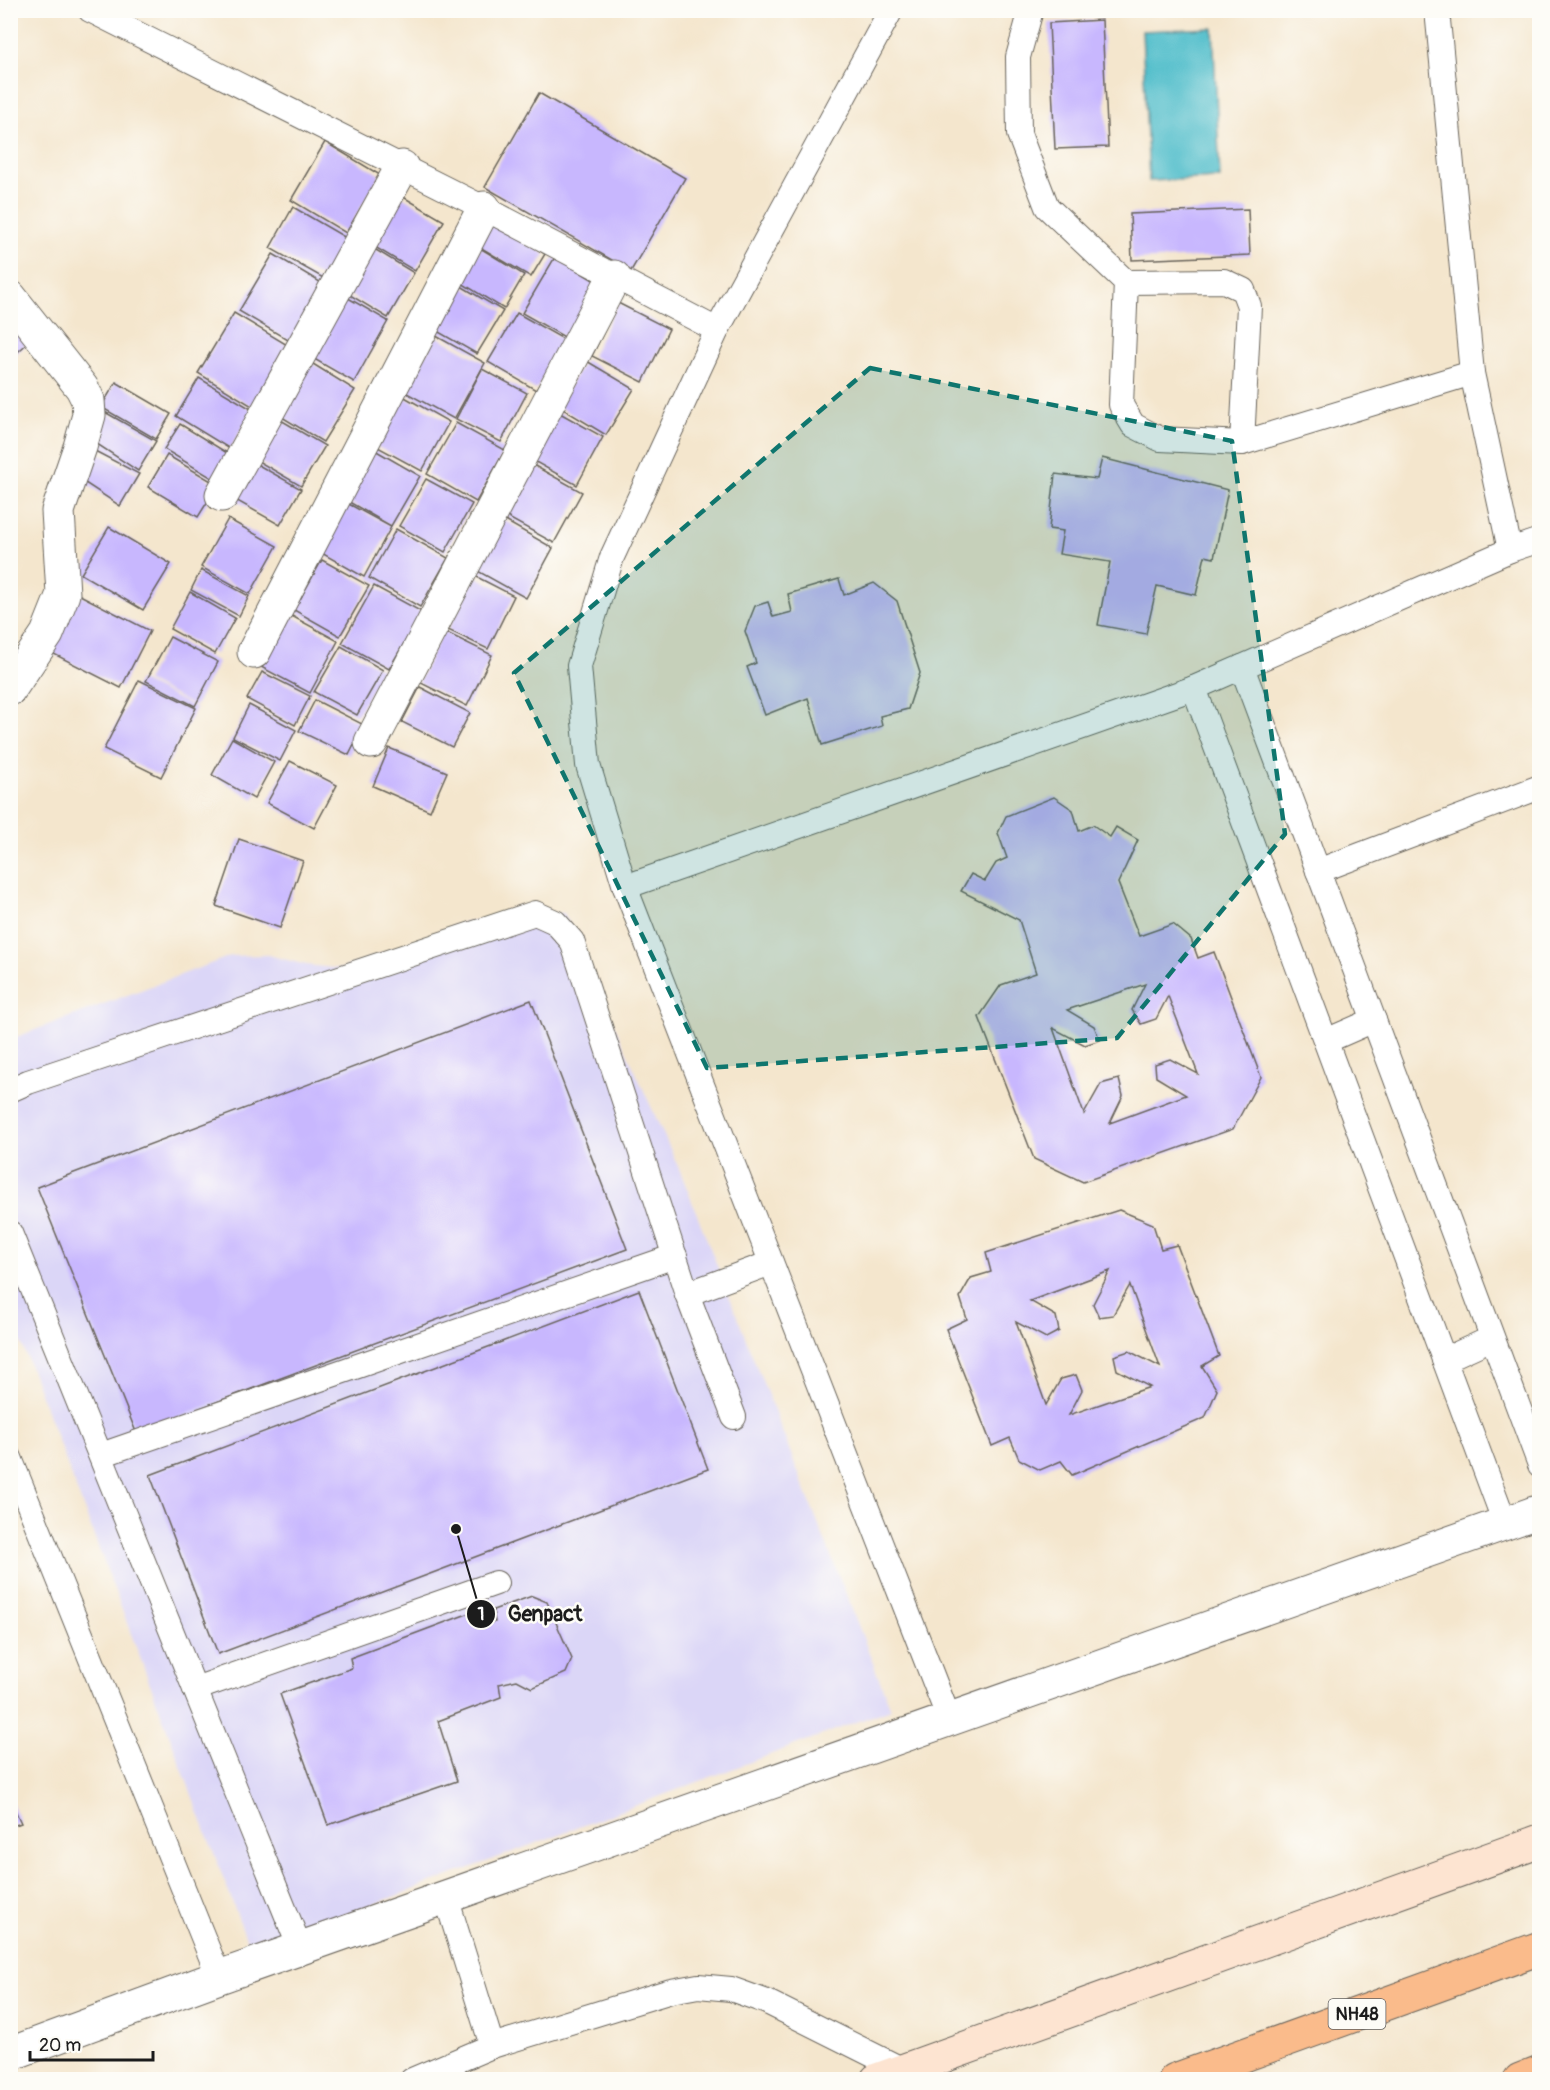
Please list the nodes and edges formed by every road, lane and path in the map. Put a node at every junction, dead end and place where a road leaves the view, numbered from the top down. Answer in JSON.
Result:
{"nodes":[{"id":1,"x":90,"y":10,"type":"edge"},
{"id":2,"x":891,"y":10,"type":"edge"},
{"id":3,"x":1031,"y":10,"type":"edge"},
{"id":4,"x":1437,"y":10,"type":"edge"},
{"id":5,"x":402,"y":167,"type":"junction"},
{"id":6,"x":484,"y":208,"type":"junction"},
{"id":7,"x":614,"y":277,"type":"junction"},
{"id":8,"x":1126,"y":282,"type":"junction"},
{"id":9,"x":10,"y":297,"type":"edge"},
{"id":10,"x":717,"y":330,"type":"junction"},
{"id":11,"x":1472,"y":374,"type":"junction"},
{"id":12,"x":1242,"y":443,"type":"junction"},
{"id":13,"x":222,"y":495,"type":"dead end"},
{"id":14,"x":1539,"y":540,"type":"edge"},
{"id":15,"x":1510,"y":550,"type":"junction"},
{"id":16,"x":254,"y":652,"type":"dead end"},
{"id":17,"x":1242,"y":667,"type":"junction"},
{"id":18,"x":1194,"y":688,"type":"junction"},
{"id":19,"x":10,"y":689,"type":"edge"},
{"id":20,"x":371,"y":742,"type":"dead end"},
{"id":21,"x":1539,"y":787,"type":"edge"},
{"id":22,"x":1318,"y":871,"type":"junction"},
{"id":23,"x":625,"y":887,"type":"junction"},
{"id":24,"x":1374,"y":1020,"type":"junction"},
{"id":25,"x":1326,"y":1041,"type":"junction"},
{"id":26,"x":10,"y":1090,"type":"edge"},
{"id":27,"x":10,"y":1233,"type":"edge"},
{"id":28,"x":675,"y":1256,"type":"junction"},
{"id":29,"x":771,"y":1263,"type":"junction"},
{"id":30,"x":687,"y":1294,"type":"junction"},
{"id":31,"x":1492,"y":1338,"type":"junction"},
{"id":32,"x":1444,"y":1360,"type":"junction"},
{"id":33,"x":734,"y":1417,"type":"dead end"},
{"id":34,"x":100,"y":1455,"type":"junction"},
{"id":35,"x":10,"y":1458,"type":"edge"},
{"id":36,"x":1539,"y":1465,"type":"edge"},
{"id":37,"x":1539,"y":1511,"type":"edge"},
{"id":38,"x":1505,"y":1523,"type":"junction"},
{"id":39,"x":496,"y":1583,"type":"dead end"},
{"id":40,"x":195,"y":1689,"type":"junction"},
{"id":41,"x":949,"y":1719,"type":"junction"},
{"id":42,"x":1539,"y":1841,"type":"edge"},
{"id":43,"x":446,"y":1897,"type":"junction"},
{"id":44,"x":300,"y":1948,"type":"junction"},
{"id":45,"x":1539,"y":1948,"type":"edge"},
{"id":46,"x":219,"y":1977,"type":"junction"},
{"id":47,"x":492,"y":2046,"type":"junction"},
{"id":48,"x":10,"y":2054,"type":"edge"},
{"id":49,"x":1539,"y":2072,"type":"edge"},
{"id":50,"x":890,"y":2075,"type":"edge"},
{"id":51,"x":412,"y":2079,"type":"edge"},
{"id":52,"x":1175,"y":2079,"type":"edge"},
{"id":53,"x":1520,"y":2079,"type":"edge"}],
"edges":[{"from":1,"to":5,"type":"lane"},
{"from":2,"to":10,"type":"lane"},
{"from":3,"to":8,"type":"lane"},
{"from":4,"to":11,"type":"lane"},
{"from":5,"to":6,"type":"lane"},
{"from":5,"to":13,"type":"street"},
{"from":6,"to":7,"type":"lane"},
{"from":6,"to":16,"type":"street"},
{"from":7,"to":10,"type":"lane"},
{"from":7,"to":20,"type":"street"},
{"from":8,"to":12,"type":"lane"},
{"from":8,"to":12,"type":"lane"},
{"from":9,"to":19,"type":"street"},
{"from":10,"to":23,"type":"lane"},
{"from":11,"to":12,"type":"lane"},
{"from":11,"to":15,"type":"lane"},
{"from":14,"to":15,"type":"lane"},
{"from":15,"to":17,"type":"lane"},
{"from":17,"to":18,"type":"lane"},
{"from":17,"to":22,"type":"lane"},
{"from":18,"to":23,"type":"lane"},
{"from":18,"to":25,"type":"lane"},
{"from":21,"to":22,"type":"lane"},
{"from":22,"to":24,"type":"lane"},
{"from":23,"to":29,"type":"lane"},
{"from":24,"to":25,"type":"lane"},
{"from":24,"to":31,"type":"lane"},
{"from":25,"to":32,"type":"lane"},
{"from":26,"to":28,"type":"lane"},
{"from":27,"to":34,"type":"lane"},
{"from":28,"to":30,"type":"lane"},
{"from":28,"to":34,"type":"lane"},
{"from":29,"to":30,"type":"lane"},
{"from":29,"to":41,"type":"lane"},
{"from":30,"to":33,"type":"lane"},
{"from":31,"to":32,"type":"lane"},
{"from":31,"to":36,"type":"lane"},
{"from":32,"to":38,"type":"lane"},
{"from":34,"to":40,"type":"lane"},
{"from":35,"to":46,"type":"lane"},
{"from":37,"to":38,"type":"street"},
{"from":38,"to":41,"type":"street"},
{"from":39,"to":40,"type":"lane"},
{"from":40,"to":44,"type":"lane"},
{"from":41,"to":43,"type":"street"},
{"from":42,"to":50,"type":"main road"},
{"from":43,"to":44,"type":"street"},
{"from":43,"to":47,"type":"lane"},
{"from":44,"to":46,"type":"street"},
{"from":45,"to":52,"type":"highway","number":"NH48"},
{"from":46,"to":48,"type":"street"},
{"from":47,"to":50,"type":"lane"},
{"from":47,"to":51,"type":"lane"},
{"from":49,"to":53,"type":"highway"}]}
